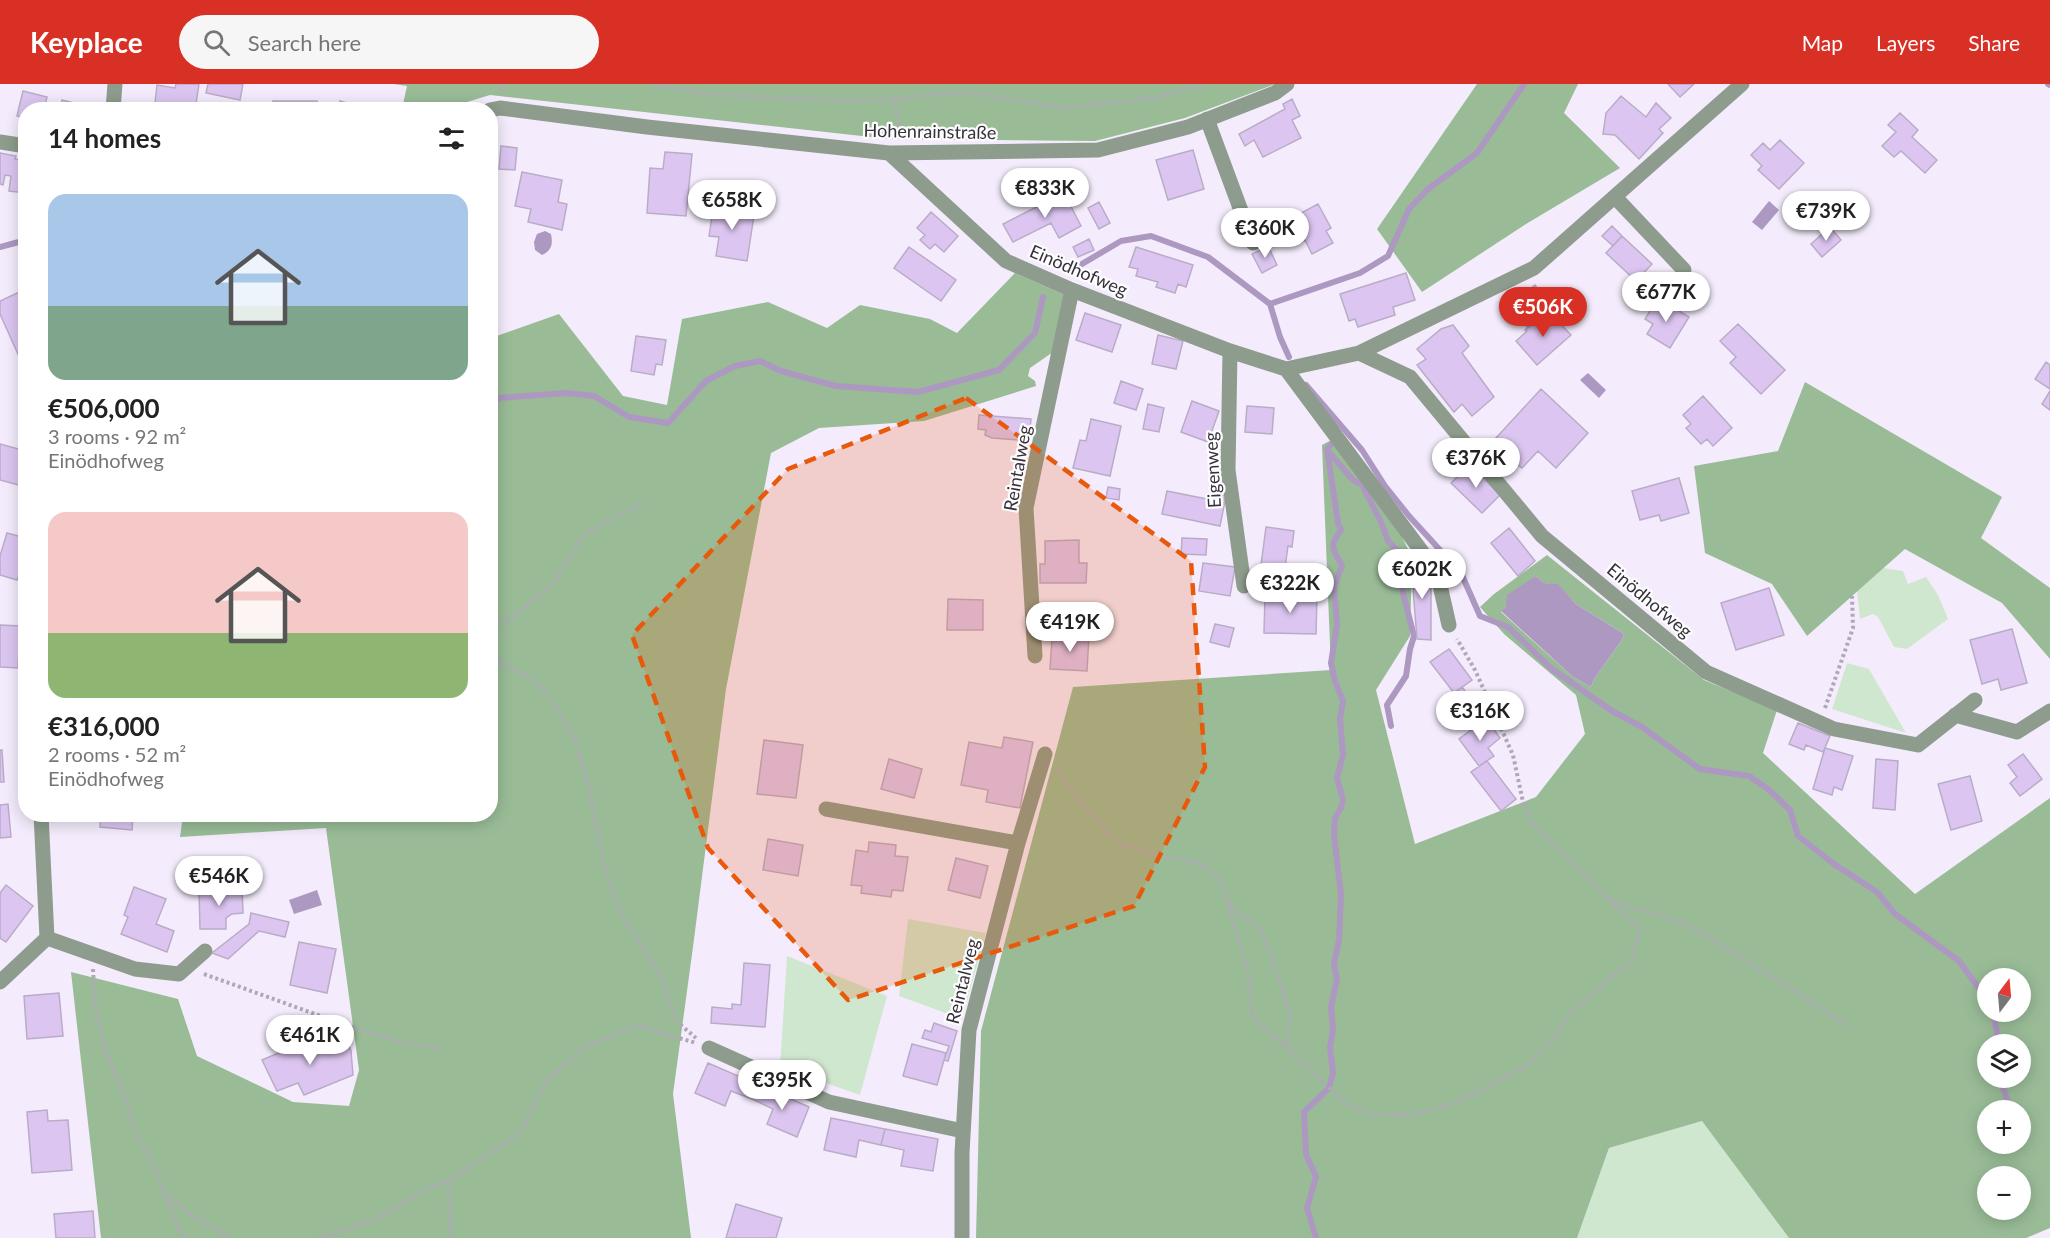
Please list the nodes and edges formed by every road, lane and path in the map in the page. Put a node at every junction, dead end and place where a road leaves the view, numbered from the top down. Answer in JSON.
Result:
{"nodes":[{"id":1,"x":115,"y":84,"type":"edge"},
{"id":2,"x":653,"y":84,"type":"edge"},
{"id":3,"x":1205,"y":84,"type":"edge"},
{"id":4,"x":1287,"y":84,"type":"edge"},
{"id":5,"x":1742,"y":84,"type":"edge"},
{"id":6,"x":893,"y":99,"type":"junction"},
{"id":7,"x":114,"y":102,"type":"edge"},
{"id":8,"x":498,"y":108,"type":"edge"},
{"id":9,"x":1207,"y":119,"type":"junction"},
{"id":10,"x":0,"y":142,"type":"edge"},
{"id":11,"x":18,"y":145,"type":"edge"},
{"id":12,"x":889,"y":153,"type":"junction"},
{"id":13,"x":906,"y":153,"type":"junction"},
{"id":14,"x":1615,"y":197,"type":"junction"},
{"id":15,"x":1254,"y":243,"type":"dead end"},
{"id":16,"x":1684,"y":270,"type":"dead end"},
{"id":17,"x":1072,"y":290,"type":"junction"},
{"id":18,"x":1230,"y":351,"type":"junction"},
{"id":19,"x":1359,"y":353,"type":"junction"},
{"id":20,"x":1286,"y":369,"type":"junction"},
{"id":21,"x":641,"y":503,"type":"dead end"},
{"id":22,"x":1244,"y":586,"type":"dead end"},
{"id":23,"x":1852,"y":596,"type":"dead end"},
{"id":24,"x":1449,"y":625,"type":"joint"},
{"id":25,"x":498,"y":626,"type":"edge"},
{"id":26,"x":1035,"y":656,"type":"dead end"},
{"id":27,"x":498,"y":659,"type":"edge"},
{"id":28,"x":1975,"y":700,"type":"dead end"},
{"id":29,"x":2050,"y":711,"type":"edge"},
{"id":30,"x":1955,"y":715,"type":"junction"},
{"id":31,"x":1820,"y":723,"type":"junction"},
{"id":32,"x":1045,"y":754,"type":"joint"},
{"id":33,"x":826,"y":809,"type":"dead end"},
{"id":34,"x":41,"y":822,"type":"edge"},
{"id":35,"x":1018,"y":843,"type":"junction"},
{"id":36,"x":1611,"y":901,"type":"junction"},
{"id":37,"x":1228,"y":904,"type":"junction"},
{"id":38,"x":47,"y":938,"type":"junction"},
{"id":39,"x":205,"y":951,"type":"dead end"},
{"id":40,"x":92,"y":954,"type":"junction"},
{"id":41,"x":186,"y":968,"type":"junction"},
{"id":42,"x":0,"y":982,"type":"edge"},
{"id":43,"x":1848,"y":1026,"type":"dead end"},
{"id":44,"x":440,"y":1048,"type":"dead end"},
{"id":45,"x":709,"y":1048,"type":"junction"},
{"id":46,"x":1287,"y":1049,"type":"junction"},
{"id":47,"x":963,"y":1131,"type":"junction"},
{"id":48,"x":448,"y":1181,"type":"junction"},
{"id":49,"x":165,"y":1195,"type":"junction"},
{"id":50,"x":183,"y":1238,"type":"edge"},
{"id":51,"x":231,"y":1238,"type":"edge"},
{"id":52,"x":319,"y":1238,"type":"edge"},
{"id":53,"x":452,"y":1238,"type":"edge"},
{"id":54,"x":962,"y":1238,"type":"edge"}],
"edges":[{"from":1,"to":7,"type":"street"},
{"from":2,"to":6,"type":"path"},
{"from":3,"to":6,"type":"path"},
{"from":4,"to":9,"type":"street","name":"Hohenrainstraße"},
{"from":5,"to":14,"type":"street"},
{"from":6,"to":13,"type":"path"},
{"from":8,"to":12,"type":"street","name":"Hohenrainstraße"},
{"from":9,"to":13,"type":"street","name":"Hohenrainstraße"},
{"from":9,"to":15,"type":"street"},
{"from":10,"to":11,"type":"street"},
{"from":12,"to":13,"type":"street","name":"Hohenrainstraße"},
{"from":12,"to":17,"type":"street","name":"Einödhofweg"},
{"from":14,"to":16,"type":"street"},
{"from":14,"to":19,"type":"street"},
{"from":17,"to":18,"type":"street","name":"Einödhofweg"},
{"from":17,"to":26,"type":"street","name":"Reintalweg"},
{"from":18,"to":20,"type":"street","name":"Einödhofweg"},
{"from":18,"to":22,"type":"street","name":"Eigenweg"},
{"from":19,"to":20,"type":"street"},
{"from":19,"to":31,"type":"street","name":"Einödhofweg"},
{"from":20,"to":24,"type":"street"},
{"from":21,"to":25,"type":"path"},
{"from":23,"to":31,"type":"path"},
{"from":24,"to":36,"type":"path"},
{"from":27,"to":45,"type":"path"},
{"from":28,"to":30,"type":"street","name":"Einödhofweg"},
{"from":29,"to":30,"type":"street"},
{"from":30,"to":31,"type":"street","name":"Einödhofweg"},
{"from":32,"to":35,"type":"street","name":"Reintalweg"},
{"from":32,"to":37,"type":"path"},
{"from":33,"to":35,"type":"street"},
{"from":34,"to":38,"type":"street"},
{"from":35,"to":47,"type":"street","name":"Reintalweg"},
{"from":36,"to":43,"type":"path"},
{"from":36,"to":46,"type":"path"},
{"from":37,"to":46,"type":"path"},
{"from":37,"to":46,"type":"path"},
{"from":38,"to":40,"type":"street"},
{"from":38,"to":42,"type":"street"},
{"from":39,"to":41,"type":"street"},
{"from":40,"to":41,"type":"street"},
{"from":40,"to":49,"type":"path"},
{"from":41,"to":44,"type":"path"},
{"from":45,"to":47,"type":"street"},
{"from":45,"to":48,"type":"path"},
{"from":47,"to":54,"type":"street","name":"Reintalweg"},
{"from":48,"to":52,"type":"path"},
{"from":48,"to":53,"type":"path"},
{"from":49,"to":50,"type":"path"},
{"from":49,"to":51,"type":"path"}]}
